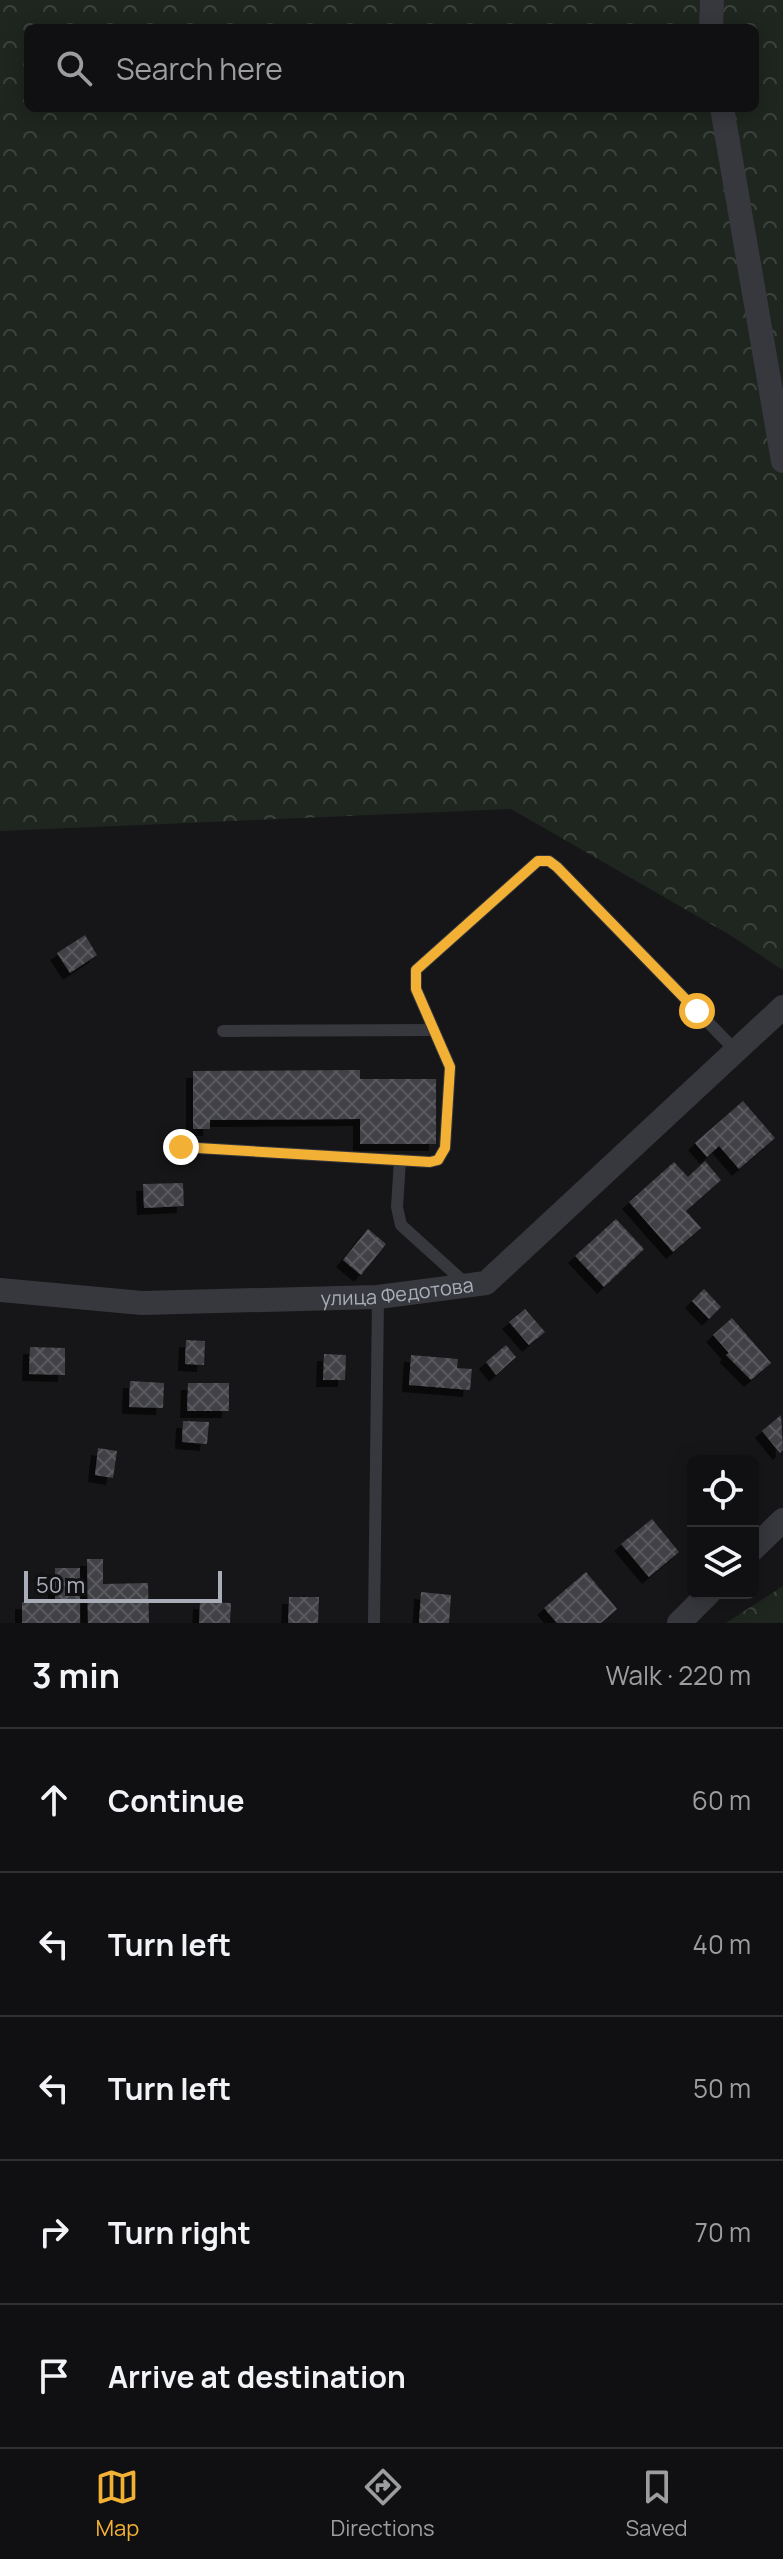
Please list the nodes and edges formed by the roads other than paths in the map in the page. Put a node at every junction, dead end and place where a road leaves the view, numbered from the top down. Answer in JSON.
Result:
{"nodes":[{"id":1,"x":712,"y":0,"type":"edge"},
{"id":2,"x":711,"y":24,"type":"edge"},
{"id":3,"x":723,"y":112,"type":"edge"},
{"id":4,"x":783,"y":461,"type":"edge"},
{"id":5,"x":783,"y":1007,"type":"edge"},
{"id":6,"x":434,"y":1030,"type":"junction"},
{"id":7,"x":223,"y":1031,"type":"dead end"},
{"id":8,"x":736,"y":1051,"type":"junction"},
{"id":9,"x":181,"y":1147,"type":"dead end"},
{"id":10,"x":400,"y":1160,"type":"junction"},
{"id":11,"x":468,"y":1286,"type":"junction"},
{"id":12,"x":0,"y":1290,"type":"edge"},
{"id":13,"x":378,"y":1297,"type":"junction"},
{"id":14,"x":783,"y":1520,"type":"edge"},
{"id":15,"x":759,"y":1543,"type":"edge"},
{"id":16,"x":703,"y":1599,"type":"edge"},
{"id":17,"x":374,"y":1623,"type":"edge"},
{"id":18,"x":679,"y":1623,"type":"edge"}],
"edges":[{"from":1,"to":2,"type":"street"},
{"from":3,"to":4,"type":"street"},
{"from":5,"to":8,"type":"street","name":"улица Федотова"},
{"from":6,"to":7,"type":"lane"},
{"from":6,"to":8,"type":"lane"},
{"from":6,"to":10,"type":"lane"},
{"from":8,"to":11,"type":"street","name":"улица Федотова"},
{"from":9,"to":10,"type":"lane"},
{"from":10,"to":11,"type":"lane"},
{"from":11,"to":13,"type":"street","name":"улица Федотова"},
{"from":12,"to":13,"type":"street","name":"улица Федотова"},
{"from":13,"to":17,"type":"lane"},
{"from":14,"to":15,"type":"street"},
{"from":16,"to":18,"type":"street"}]}
